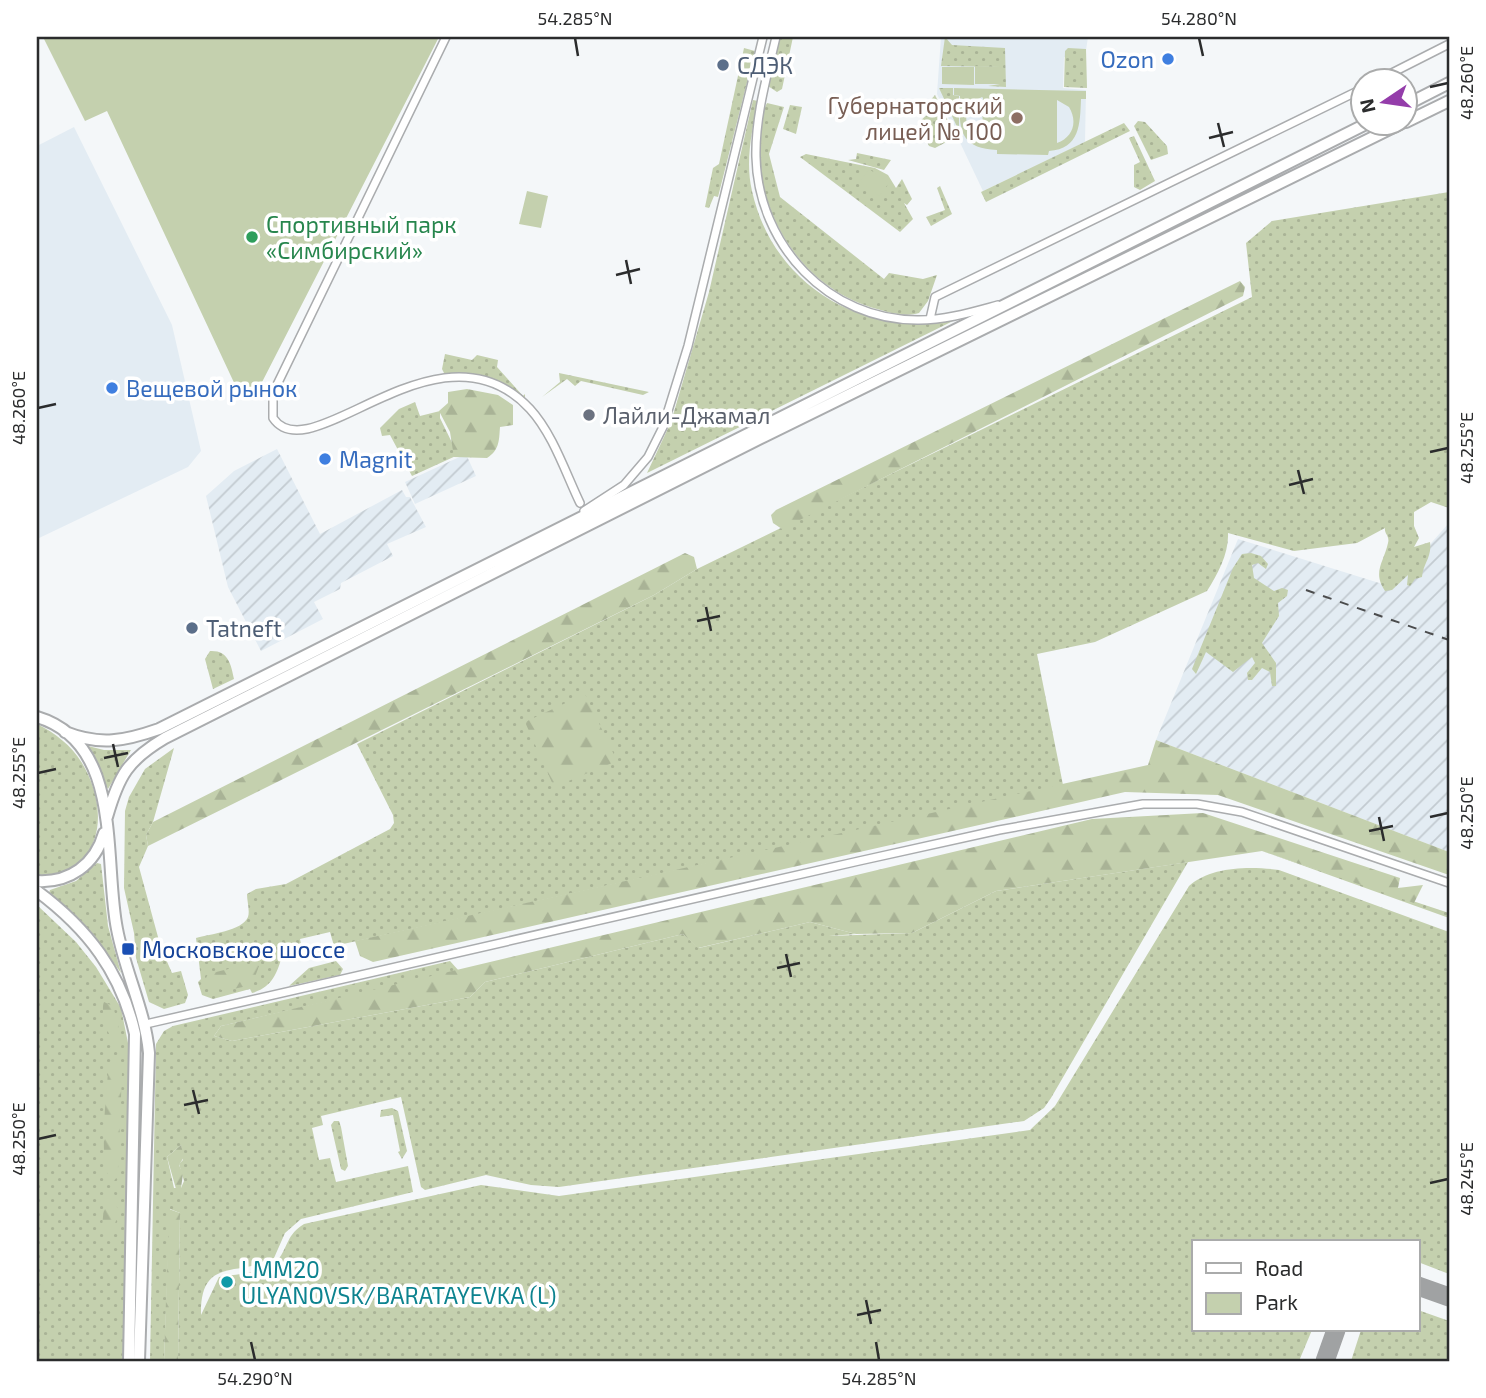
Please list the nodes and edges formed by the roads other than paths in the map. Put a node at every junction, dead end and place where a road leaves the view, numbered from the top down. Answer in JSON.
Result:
{"nodes":[{"id":1,"x":446,"y":37,"type":"edge"},
{"id":2,"x":763,"y":37,"type":"edge"},
{"id":3,"x":776,"y":37,"type":"edge"},
{"id":4,"x":1449,"y":44,"type":"edge"},
{"id":5,"x":1406,"y":66,"type":"edge"},
{"id":6,"x":1449,"y":83,"type":"edge"},
{"id":7,"x":1350,"y":94,"type":"edge"},
{"id":8,"x":750,"y":95,"type":"junction"},
{"id":9,"x":762,"y":98,"type":"junction"},
{"id":10,"x":1420,"y":98,"type":"edge"},
{"id":11,"x":1449,"y":100,"type":"edge"},
{"id":12,"x":1420,"y":114,"type":"edge"},
{"id":13,"x":1350,"y":132,"type":"edge"},
{"id":14,"x":1376,"y":136,"type":"edge"},
{"id":15,"x":1008,"y":302,"type":"junction"},
{"id":16,"x":930,"y":319,"type":"junction"},
{"id":17,"x":580,"y":503,"type":"dead end"},
{"id":18,"x":536,"y":541,"type":"junction"},
{"id":19,"x":378,"y":625,"type":"junction"},
{"id":20,"x":42,"y":718,"type":"edge"},
{"id":21,"x":65,"y":732,"type":"junction"},
{"id":22,"x":107,"y":820,"type":"junction"},
{"id":23,"x":37,"y":881,"type":"edge"},
{"id":24,"x":1449,"y":883,"type":"edge"},
{"id":25,"x":37,"y":891,"type":"edge"},
{"id":26,"x":146,"y":1024,"type":"junction"},
{"id":27,"x":129,"y":1361,"type":"edge"},
{"id":28,"x":138,"y":1361,"type":"edge"}],
"edges":[{"from":1,"to":17,"type":"street"},
{"from":2,"to":8,"type":"street"},
{"from":3,"to":9,"type":"street"},
{"from":4,"to":5,"type":"street"},
{"from":6,"to":10,"type":"highway"},
{"from":7,"to":16,"type":"street"},
{"from":8,"to":9,"type":"street"},
{"from":8,"to":18,"type":"street"},
{"from":9,"to":16,"type":"street"},
{"from":11,"to":12,"type":"highway"},
{"from":13,"to":15,"type":"highway"},
{"from":14,"to":19,"type":"highway"},
{"from":15,"to":16,"type":"street"},
{"from":15,"to":18,"type":"highway"},
{"from":18,"to":19,"type":"highway"},
{"from":19,"to":21,"type":"highway"},
{"from":19,"to":22,"type":"highway"},
{"from":20,"to":21,"type":"highway"},
{"from":21,"to":22,"type":"highway"},
{"from":22,"to":23,"type":"highway"},
{"from":22,"to":26,"type":"highway"},
{"from":24,"to":26,"type":"street"},
{"from":25,"to":27,"type":"highway"},
{"from":26,"to":28,"type":"highway"}]}
